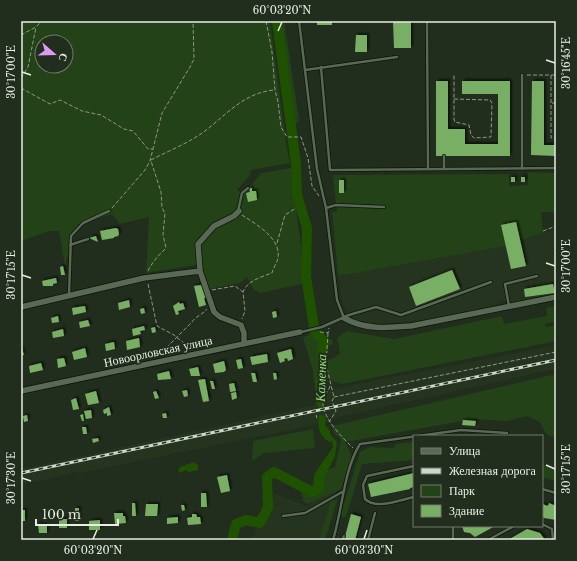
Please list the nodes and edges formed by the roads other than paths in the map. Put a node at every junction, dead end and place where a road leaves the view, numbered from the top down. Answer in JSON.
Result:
{"nodes":[{"id":1,"x":299,"y":21,"type":"edge"},
{"id":2,"x":427,"y":21,"type":"edge"},
{"id":3,"x":397,"y":57,"type":"dead end"},
{"id":4,"x":321,"y":67,"type":"junction"},
{"id":5,"x":305,"y":70,"type":"junction"},
{"id":6,"x":522,"y":75,"type":"road end"},
{"id":7,"x":444,"y":156,"type":"dead end"},
{"id":8,"x":556,"y":168,"type":"edge"},
{"id":9,"x":428,"y":169,"type":"junction"},
{"id":10,"x":444,"y":169,"type":"junction"},
{"id":11,"x":522,"y":169,"type":"junction"},
{"id":12,"x":248,"y":188,"type":"dead end"},
{"id":13,"x":384,"y":207,"type":"dead end"},
{"id":14,"x":326,"y":208,"type":"junction"},
{"id":15,"x":109,"y":211,"type":"road end"},
{"id":16,"x":214,"y":226,"type":"joint"},
{"id":17,"x":88,"y":238,"type":"dead end"},
{"id":18,"x":70,"y":244,"type":"junction"},
{"id":19,"x":198,"y":244,"type":"joint"},
{"id":20,"x":200,"y":271,"type":"junction"},
{"id":21,"x":537,"y":276,"type":"dead end"},
{"id":22,"x":491,"y":282,"type":"dead end"},
{"id":23,"x":69,"y":295,"type":"junction"},
{"id":24,"x":556,"y":297,"type":"edge"},
{"id":25,"x":21,"y":307,"type":"edge"},
{"id":26,"x":510,"y":307,"type":"junction"},
{"id":27,"x":344,"y":318,"type":"junction"},
{"id":28,"x":300,"y":332,"type":"joint"},
{"id":29,"x":244,"y":344,"type":"junction"},
{"id":30,"x":21,"y":392,"type":"edge"},
{"id":31,"x":507,"y":433,"type":"dead end"},
{"id":32,"x":425,"y":435,"type":"edge"},
{"id":33,"x":413,"y":437,"type":"edge"},
{"id":34,"x":413,"y":466,"type":"edge"},
{"id":35,"x":543,"y":489,"type":"edge"},
{"id":36,"x":344,"y":491,"type":"junction"},
{"id":37,"x":556,"y":493,"type":"edge"},
{"id":38,"x":413,"y":497,"type":"edge"},
{"id":39,"x":375,"y":513,"type":"dead end"},
{"id":40,"x":283,"y":516,"type":"dead end"},
{"id":41,"x":543,"y":524,"type":"edge"},
{"id":42,"x":452,"y":527,"type":"edge"},
{"id":43,"x":512,"y":527,"type":"edge"},
{"id":44,"x":344,"y":536,"type":"dead end"},
{"id":45,"x":333,"y":540,"type":"edge"},
{"id":46,"x":342,"y":540,"type":"edge"},
{"id":47,"x":368,"y":540,"type":"edge"},
{"id":48,"x":453,"y":540,"type":"edge"},
{"id":49,"x":488,"y":540,"type":"edge"},
{"id":50,"x":554,"y":540,"type":"edge"}],
"edges":[{"from":1,"to":5,"type":"lane"},
{"from":2,"to":9,"type":"lane"},
{"from":3,"to":4,"type":"lane"},
{"from":4,"to":5,"type":"lane"},
{"from":4,"to":9,"type":"lane"},
{"from":5,"to":14,"type":"lane"},
{"from":6,"to":11,"type":"lane"},
{"from":7,"to":10,"type":"lane"},
{"from":8,"to":11,"type":"lane"},
{"from":9,"to":10,"type":"lane"},
{"from":10,"to":11,"type":"lane"},
{"from":12,"to":16,"type":"lane"},
{"from":13,"to":14,"type":"lane"},
{"from":14,"to":27,"type":"lane"},
{"from":15,"to":18,"type":"lane"},
{"from":16,"to":19,"type":"street"},
{"from":17,"to":18,"type":"lane"},
{"from":18,"to":23,"type":"lane"},
{"from":19,"to":20,"type":"lane"},
{"from":20,"to":23,"type":"street"},
{"from":20,"to":29,"type":"street"},
{"from":21,"to":26,"type":"lane"},
{"from":22,"to":27,"type":"lane"},
{"from":23,"to":25,"type":"street"},
{"from":24,"to":26,"type":"street"},
{"from":26,"to":27,"type":"street"},
{"from":27,"to":28,"type":"lane"},
{"from":28,"to":29,"type":"street","name":"Новоорловская улица"},
{"from":29,"to":30,"type":"street","name":"Новоорловская улица"},
{"from":31,"to":32,"type":"lane"},
{"from":33,"to":36,"type":"lane"},
{"from":34,"to":38,"type":"lane"},
{"from":35,"to":37,"type":"lane"},
{"from":36,"to":40,"type":"lane"},
{"from":36,"to":45,"type":"lane"},
{"from":39,"to":47,"type":"lane"},
{"from":41,"to":50,"type":"lane"},
{"from":42,"to":48,"type":"lane"},
{"from":43,"to":49,"type":"lane"},
{"from":44,"to":46,"type":"lane"}]}
